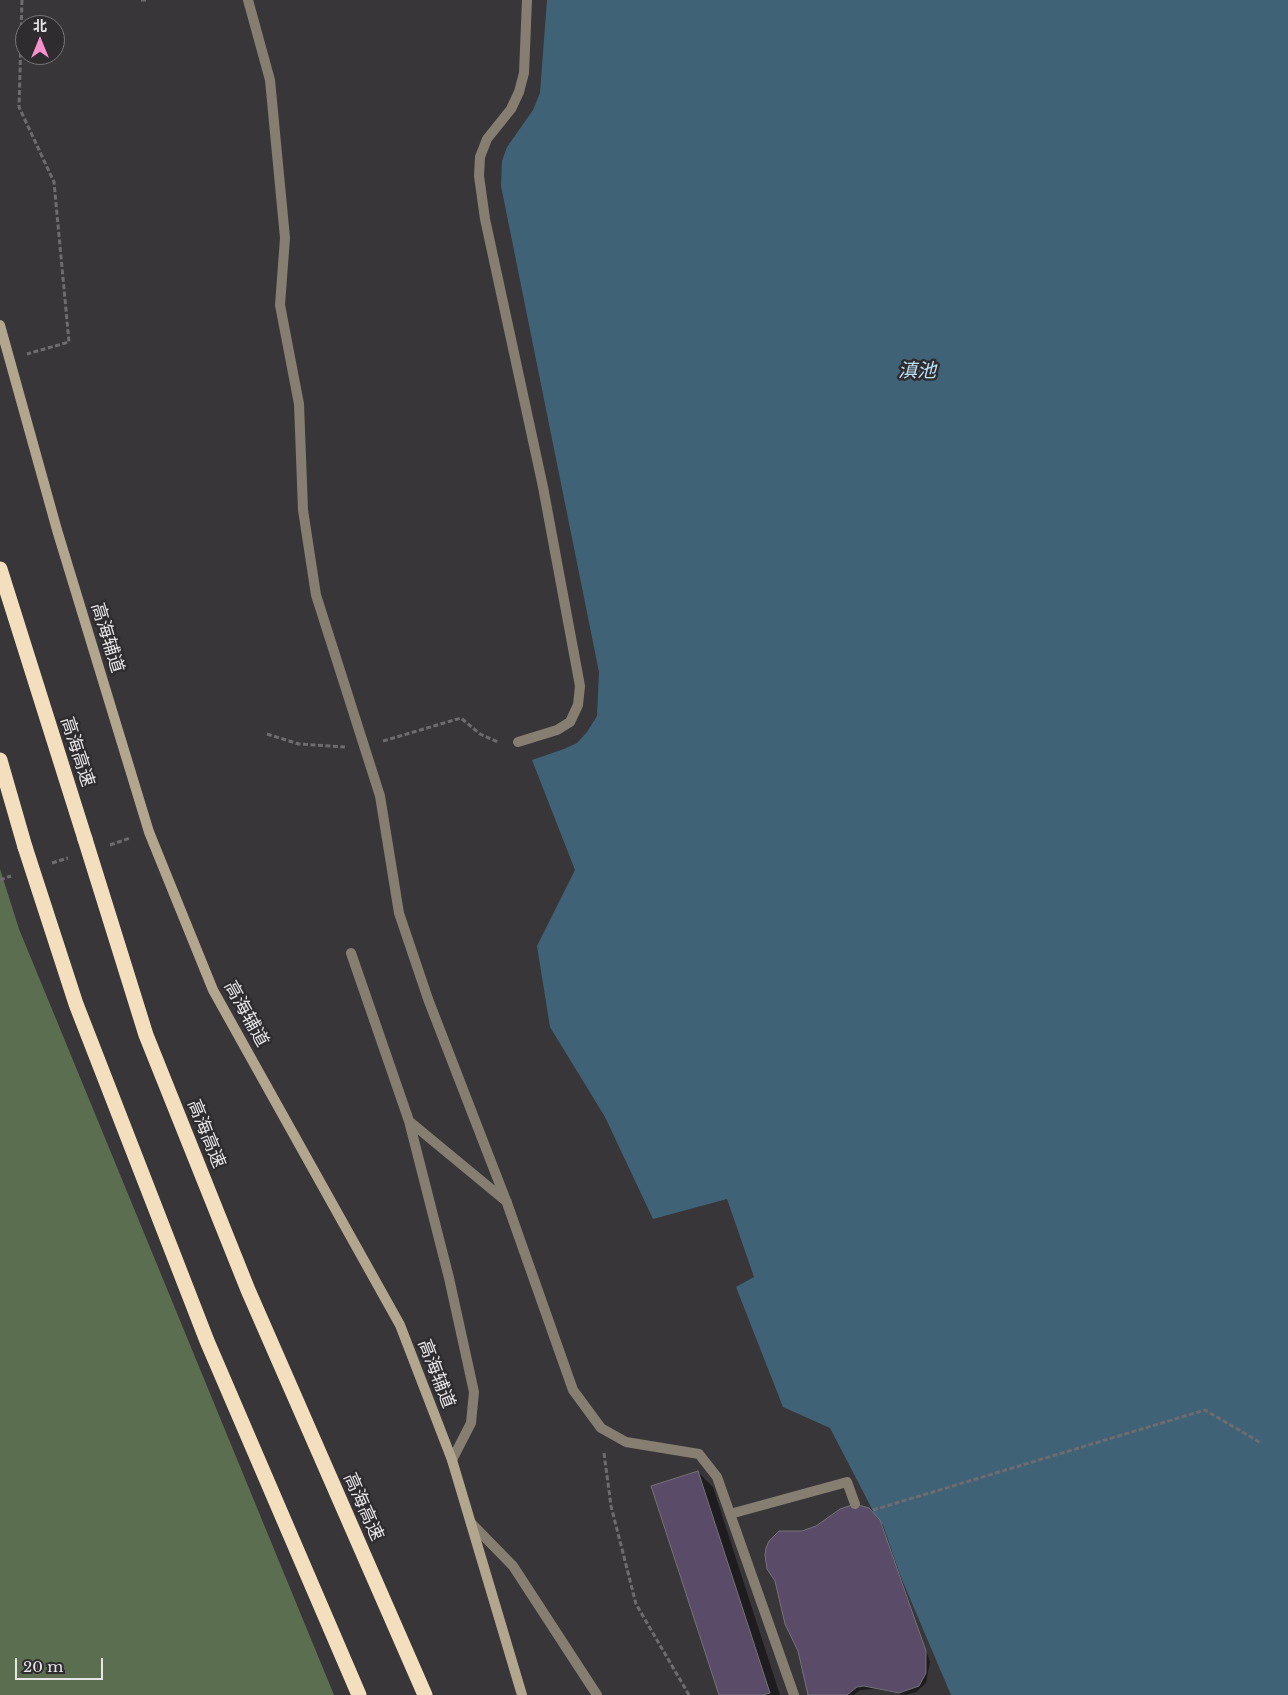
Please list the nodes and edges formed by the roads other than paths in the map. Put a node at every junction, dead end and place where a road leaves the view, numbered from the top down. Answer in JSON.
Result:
{"nodes":[{"id":1,"x":248,"y":0,"type":"edge"},
{"id":2,"x":527,"y":0,"type":"edge"},
{"id":3,"x":0,"y":325,"type":"edge"},
{"id":4,"x":0,"y":569,"type":"edge"},
{"id":5,"x":518,"y":742,"type":"road end"},
{"id":6,"x":0,"y":760,"type":"edge"},
{"id":7,"x":351,"y":953,"type":"dead end"},
{"id":8,"x":409,"y":1122,"type":"junction"},
{"id":9,"x":507,"y":1203,"type":"junction"},
{"id":10,"x":452,"y":1460,"type":"junction"},
{"id":11,"x":855,"y":1504,"type":"dead end"},
{"id":12,"x":730,"y":1514,"type":"junction"},
{"id":13,"x":472,"y":1523,"type":"junction"},
{"id":14,"x":359,"y":1695,"type":"edge"},
{"id":15,"x":425,"y":1695,"type":"edge"},
{"id":16,"x":522,"y":1695,"type":"edge"},
{"id":17,"x":597,"y":1695,"type":"edge"},
{"id":18,"x":794,"y":1695,"type":"edge"}],
"edges":[{"from":1,"to":9,"type":"street"},
{"from":2,"to":5,"type":"street"},
{"from":3,"to":10,"type":"main road","name":"高海辅道"},
{"from":4,"to":15,"type":"highway","name":"高海高速","bridge":true},
{"from":6,"to":14,"type":"highway","bridge":true},
{"from":7,"to":8,"type":"street"},
{"from":8,"to":9,"type":"street"},
{"from":8,"to":10,"type":"street"},
{"from":9,"to":12,"type":"street"},
{"from":10,"to":13,"type":"main road","name":"高海辅道"},
{"from":11,"to":12,"type":"street"},
{"from":12,"to":18,"type":"street"},
{"from":13,"to":16,"type":"main road","name":"高海辅道"},
{"from":13,"to":17,"type":"street"}]}
